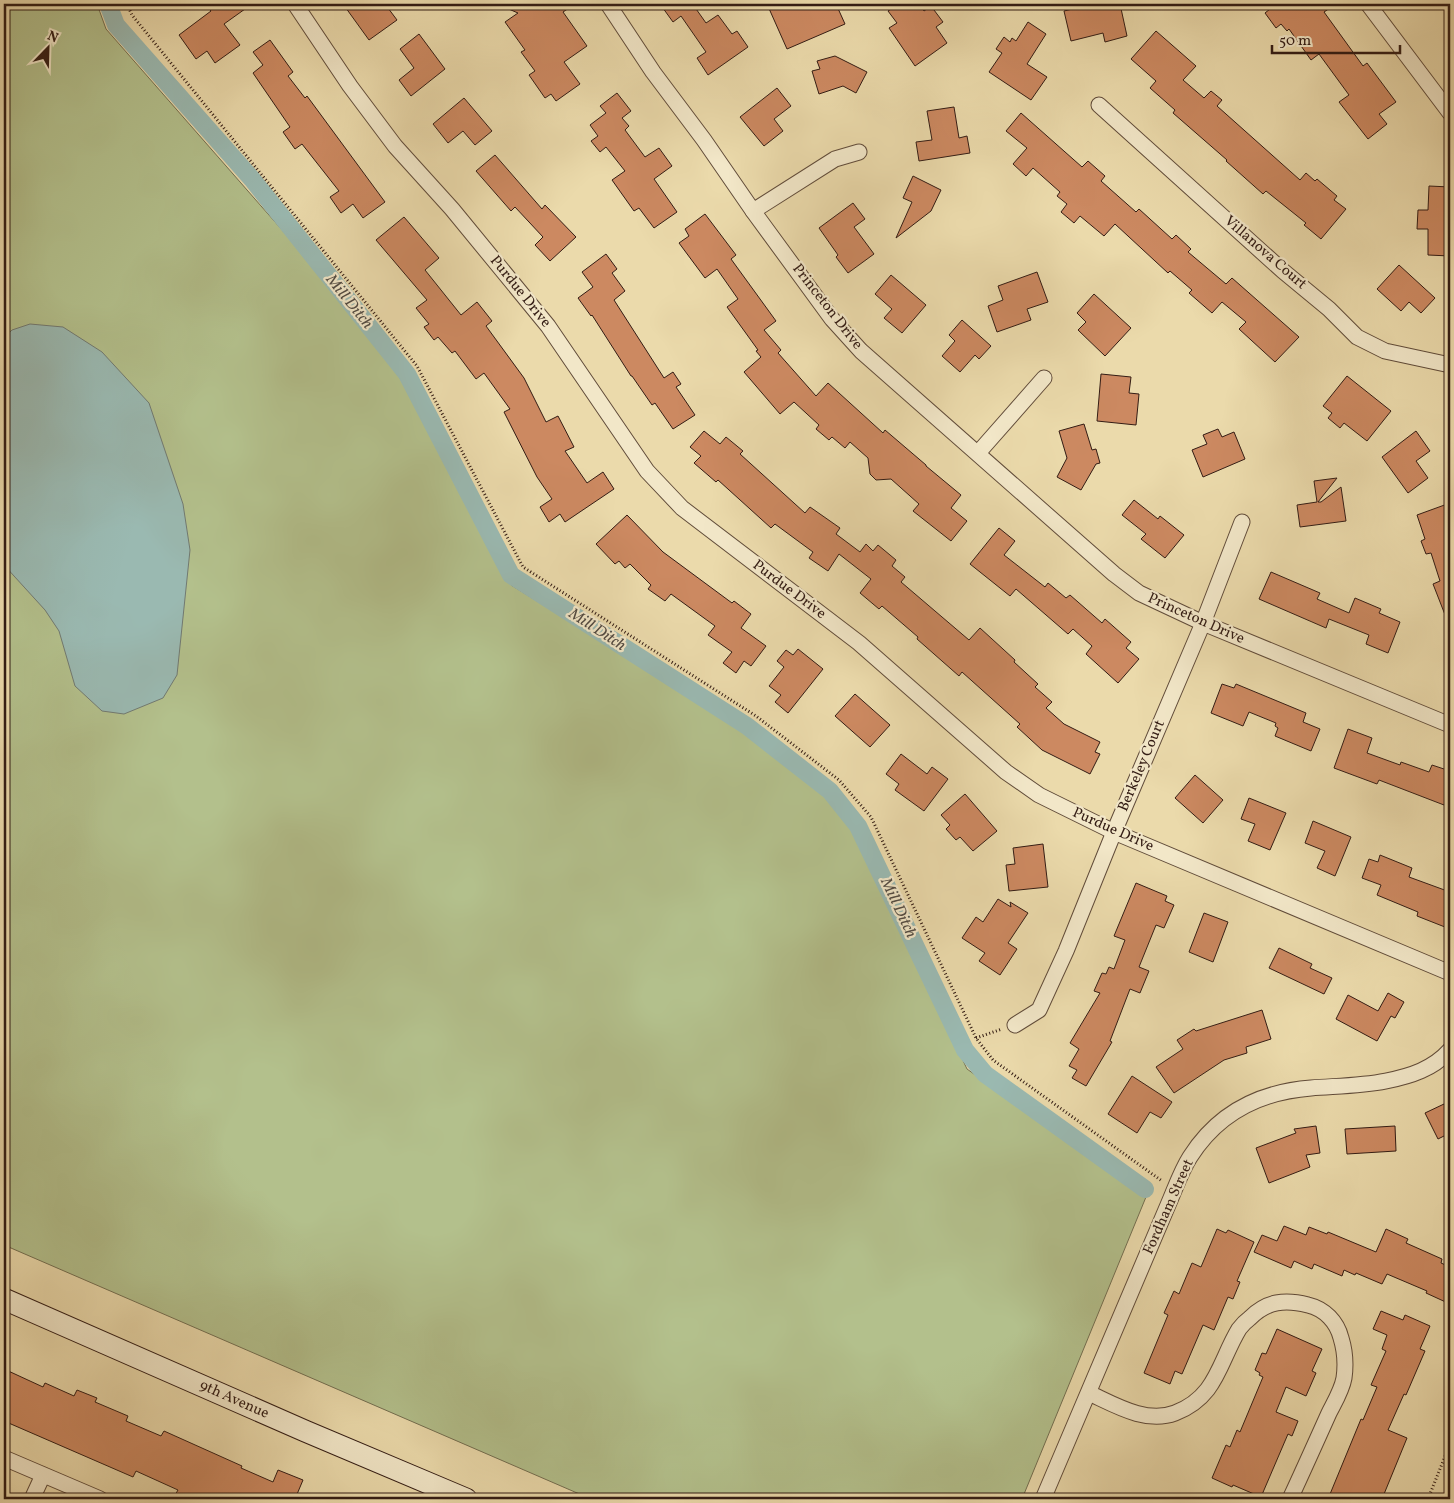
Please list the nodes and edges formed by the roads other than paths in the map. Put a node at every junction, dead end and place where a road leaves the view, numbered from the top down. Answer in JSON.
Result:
{"nodes":[{"id":1,"x":295,"y":4,"type":"edge"},
{"id":2,"x":608,"y":4,"type":"edge"},
{"id":3,"x":1368,"y":4,"type":"edge"},
{"id":4,"x":1099,"y":105,"type":"dead end"},
{"id":5,"x":1450,"y":113,"type":"edge"},
{"id":6,"x":859,"y":152,"type":"dead end"},
{"id":7,"x":754,"y":211,"type":"junction"},
{"id":8,"x":1450,"y":365,"type":"edge"},
{"id":9,"x":1044,"y":378,"type":"dead end"},
{"id":10,"x":978,"y":454,"type":"junction"},
{"id":11,"x":1242,"y":522,"type":"dead end"},
{"id":12,"x":1203,"y":623,"type":"junction"},
{"id":13,"x":1450,"y":725,"type":"edge"},
{"id":14,"x":1114,"y":832,"type":"junction"},
{"id":15,"x":1450,"y":973,"type":"edge"},
{"id":16,"x":1015,"y":1025,"type":"road end"},
{"id":17,"x":1450,"y":1050,"type":"edge"},
{"id":18,"x":4,"y":1299,"type":"edge"},
{"id":19,"x":1089,"y":1393,"type":"junction"},
{"id":20,"x":4,"y":1458,"type":"edge"},
{"id":21,"x":43,"y":1475,"type":"junction"},
{"id":22,"x":32,"y":1499,"type":"edge"},
{"id":23,"x":100,"y":1499,"type":"edge"},
{"id":24,"x":466,"y":1499,"type":"edge"},
{"id":25,"x":1043,"y":1499,"type":"edge"},
{"id":26,"x":1290,"y":1499,"type":"edge"}],
"edges":[{"from":1,"to":14,"type":"street","name":"Purdue Drive"},
{"from":2,"to":7,"type":"street","name":"Princeton Drive"},
{"from":3,"to":5,"type":"street"},
{"from":4,"to":8,"type":"street","name":"Villanova Court"},
{"from":6,"to":7,"type":"street"},
{"from":7,"to":10,"type":"street","name":"Princeton Drive"},
{"from":9,"to":10,"type":"street"},
{"from":10,"to":12,"type":"street","name":"Princeton Drive"},
{"from":11,"to":12,"type":"street","name":"Berkeley Court"},
{"from":12,"to":13,"type":"street","name":"Princeton Drive"},
{"from":12,"to":14,"type":"street","name":"Berkeley Court"},
{"from":14,"to":15,"type":"street","name":"Purdue Drive"},
{"from":14,"to":16,"type":"street","name":"Berkeley Court"},
{"from":17,"to":19,"type":"street","name":"Fordham Street"},
{"from":18,"to":24,"type":"main road","name":"9th Avenue"},
{"from":19,"to":25,"type":"street","name":"Fordham Street"},
{"from":19,"to":26,"type":"street"},
{"from":20,"to":21,"type":"street"},
{"from":21,"to":22,"type":"street"},
{"from":21,"to":23,"type":"street"}]}
